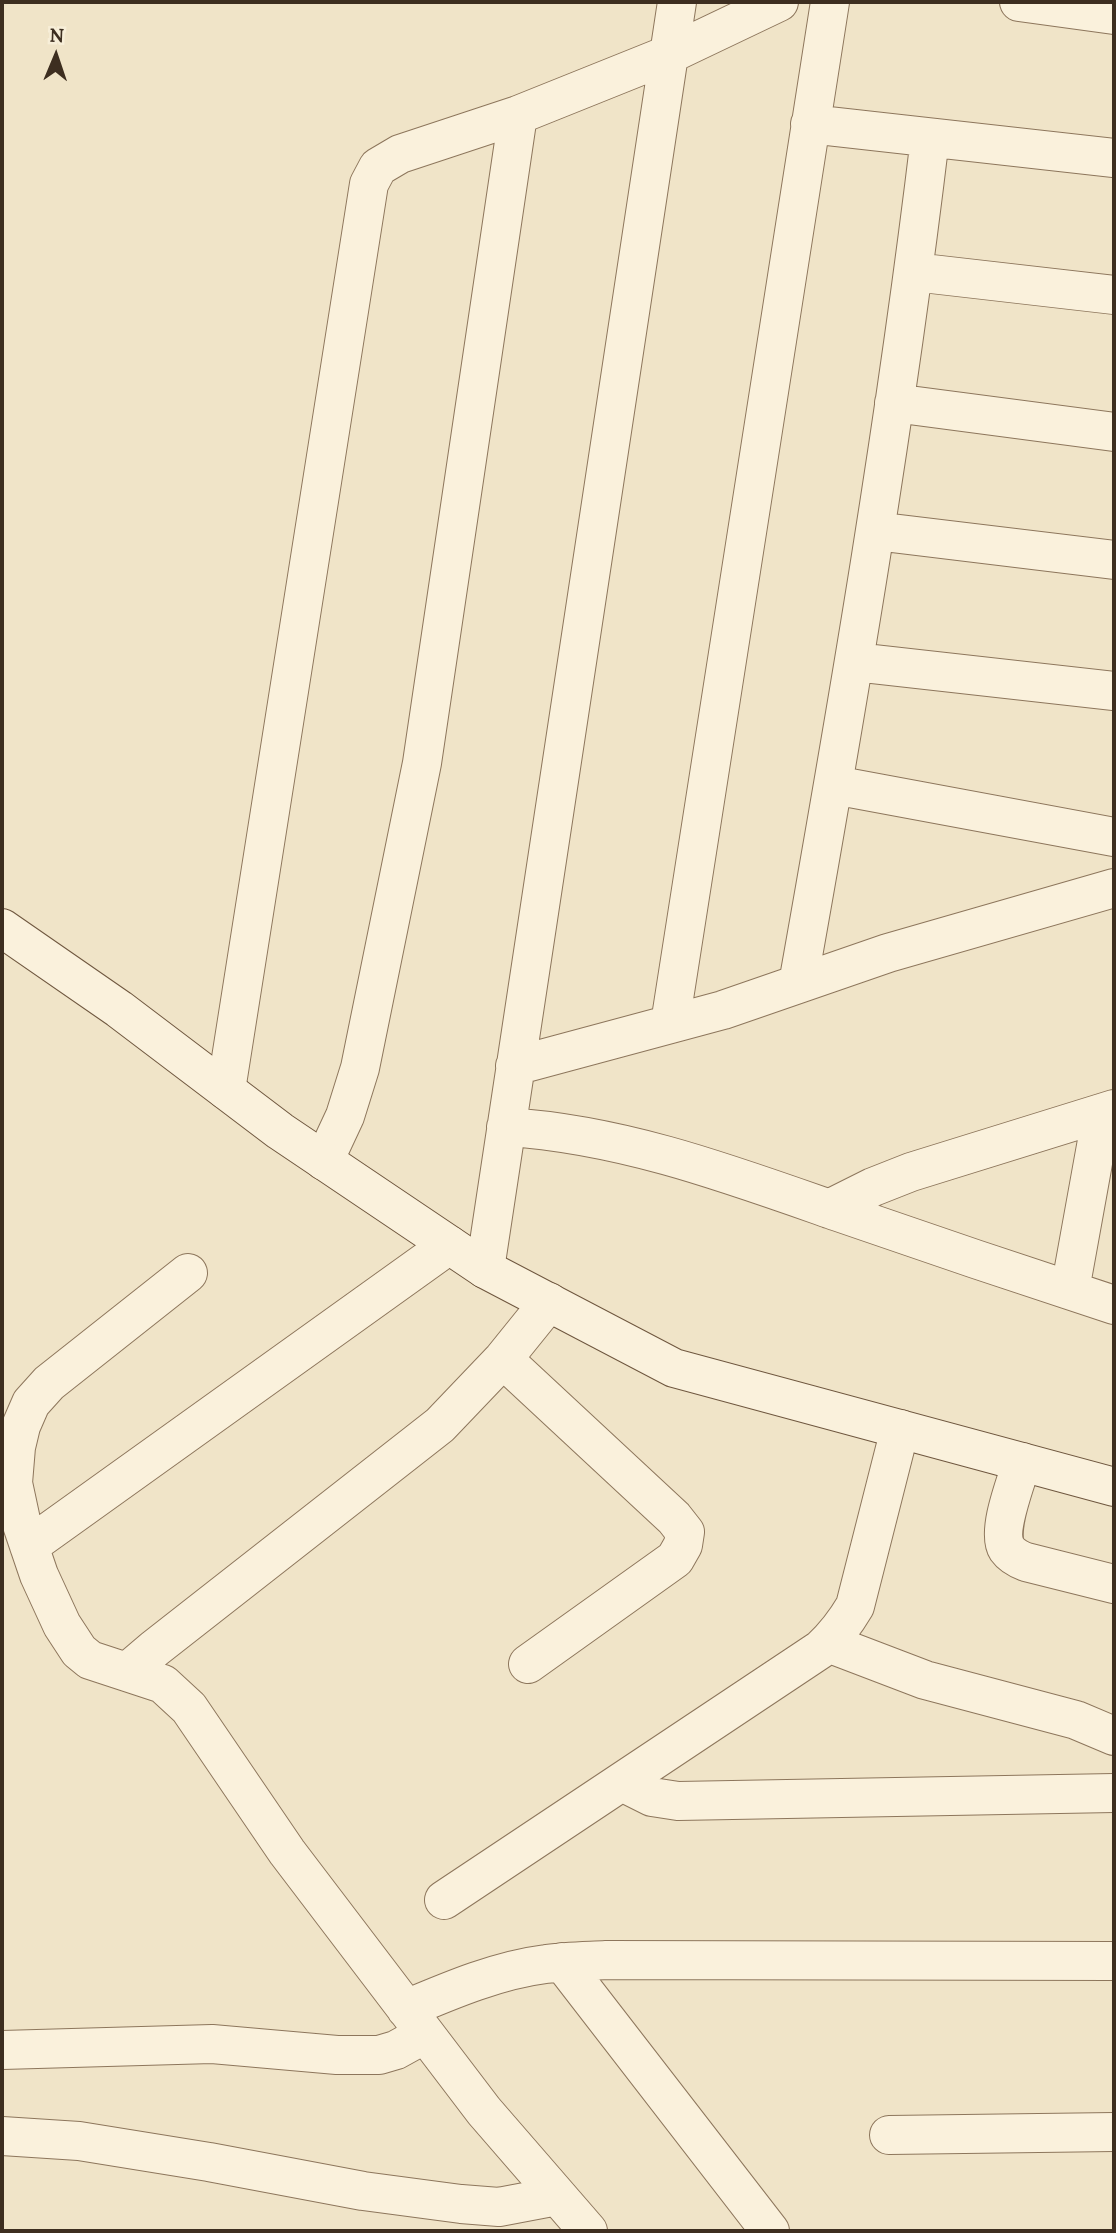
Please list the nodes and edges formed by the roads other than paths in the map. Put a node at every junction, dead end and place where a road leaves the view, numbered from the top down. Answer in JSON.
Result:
{"nodes":[{"id":1,"x":677,"y":2,"type":"edge"},
{"id":2,"x":779,"y":2,"type":"edge"},
{"id":3,"x":830,"y":2,"type":"edge"},
{"id":4,"x":1019,"y":2,"type":"edge"},
{"id":5,"x":1114,"y":15,"type":"edge"},
{"id":6,"x":670,"y":54,"type":"junction"},
{"id":7,"x":518,"y":115,"type":"junction"},
{"id":8,"x":810,"y":124,"type":"junction"},
{"id":9,"x":930,"y":138,"type":"junction"},
{"id":10,"x":1114,"y":158,"type":"edge"},
{"id":11,"x":914,"y":272,"type":"junction"},
{"id":12,"x":1114,"y":295,"type":"edge"},
{"id":13,"x":894,"y":403,"type":"junction"},
{"id":14,"x":1114,"y":432,"type":"edge"},
{"id":15,"x":874,"y":531,"type":"junction"},
{"id":16,"x":1114,"y":559,"type":"edge"},
{"id":17,"x":855,"y":662,"type":"junction"},
{"id":18,"x":1114,"y":691,"type":"edge"},
{"id":19,"x":834,"y":785,"type":"junction"},
{"id":20,"x":1114,"y":837,"type":"edge"},
{"id":21,"x":1114,"y":888,"type":"edge"},
{"id":22,"x":2,"y":928,"type":"edge"},
{"id":23,"x":799,"y":984,"type":"junction"},
{"id":24,"x":670,"y":1024,"type":"junction"},
{"id":25,"x":515,"y":1066,"type":"junction"},
{"id":26,"x":226,"y":1090,"type":"junction"},
{"id":27,"x":1108,"y":1111,"type":"edge"},
{"id":28,"x":506,"y":1127,"type":"junction"},
{"id":29,"x":324,"y":1161,"type":"junction"},
{"id":30,"x":829,"y":1209,"type":"junction"},
{"id":31,"x":449,"y":1245,"type":"junction"},
{"id":32,"x":485,"y":1269,"type":"junction"},
{"id":33,"x":188,"y":1273,"type":"dead end"},
{"id":34,"x":1070,"y":1290,"type":"junction"},
{"id":35,"x":549,"y":1302,"type":"junction"},
{"id":36,"x":1114,"y":1305,"type":"edge"},
{"id":37,"x":503,"y":1359,"type":"junction"},
{"id":38,"x":900,"y":1429,"type":"junction"},
{"id":39,"x":1022,"y":1462,"type":"junction"},
{"id":40,"x":1114,"y":1487,"type":"edge"},
{"id":41,"x":29,"y":1546,"type":"junction"},
{"id":42,"x":1114,"y":1584,"type":"edge"},
{"id":43,"x":828,"y":1643,"type":"junction"},
{"id":44,"x":528,"y":1664,"type":"dead end"},
{"id":45,"x":127,"y":1672,"type":"junction"},
{"id":46,"x":1114,"y":1736,"type":"edge"},
{"id":47,"x":622,"y":1782,"type":"junction"},
{"id":48,"x":1114,"y":1793,"type":"edge"},
{"id":49,"x":443,"y":1900,"type":"dead end"},
{"id":50,"x":1114,"y":1961,"type":"edge"},
{"id":51,"x":562,"y":1962,"type":"junction"},
{"id":52,"x":416,"y":2021,"type":"junction"},
{"id":53,"x":2,"y":2050,"type":"edge"},
{"id":54,"x":1114,"y":2132,"type":"edge"},
{"id":55,"x":889,"y":2135,"type":"dead end"},
{"id":56,"x":2,"y":2136,"type":"edge"},
{"id":57,"x":557,"y":2196,"type":"junction"},
{"id":58,"x":587,"y":2231,"type":"edge"},
{"id":59,"x":770,"y":2231,"type":"edge"}],
"edges":[{"from":1,"to":6,"type":"street"},
{"from":2,"to":6,"type":"street"},
{"from":3,"to":8,"type":"street"},
{"from":4,"to":5,"type":"street"},
{"from":6,"to":7,"type":"street"},
{"from":6,"to":25,"type":"street"},
{"from":7,"to":26,"type":"street"},
{"from":7,"to":29,"type":"street"},
{"from":8,"to":9,"type":"street"},
{"from":8,"to":24,"type":"street"},
{"from":9,"to":10,"type":"street"},
{"from":9,"to":11,"type":"street"},
{"from":11,"to":12,"type":"street"},
{"from":11,"to":13,"type":"street"},
{"from":13,"to":14,"type":"street"},
{"from":13,"to":15,"type":"street"},
{"from":15,"to":16,"type":"street"},
{"from":15,"to":17,"type":"street"},
{"from":17,"to":18,"type":"street"},
{"from":17,"to":19,"type":"street"},
{"from":19,"to":20,"type":"street"},
{"from":19,"to":23,"type":"street"},
{"from":21,"to":23,"type":"street"},
{"from":22,"to":26,"type":"street"},
{"from":23,"to":24,"type":"street"},
{"from":24,"to":25,"type":"street"},
{"from":25,"to":28,"type":"street"},
{"from":26,"to":29,"type":"street"},
{"from":27,"to":30,"type":"street"},
{"from":27,"to":34,"type":"street"},
{"from":28,"to":30,"type":"street"},
{"from":28,"to":32,"type":"street"},
{"from":29,"to":31,"type":"street"},
{"from":30,"to":34,"type":"street"},
{"from":31,"to":32,"type":"street"},
{"from":31,"to":41,"type":"street"},
{"from":32,"to":35,"type":"street"},
{"from":33,"to":41,"type":"street"},
{"from":34,"to":36,"type":"street"},
{"from":35,"to":37,"type":"street"},
{"from":35,"to":38,"type":"street"},
{"from":37,"to":44,"type":"street"},
{"from":37,"to":45,"type":"street"},
{"from":38,"to":39,"type":"street"},
{"from":38,"to":43,"type":"street"},
{"from":39,"to":40,"type":"street"},
{"from":39,"to":42,"type":"street"},
{"from":41,"to":45,"type":"street"},
{"from":43,"to":46,"type":"street"},
{"from":43,"to":47,"type":"street"},
{"from":45,"to":52,"type":"street"},
{"from":47,"to":48,"type":"street"},
{"from":47,"to":49,"type":"street"},
{"from":50,"to":51,"type":"street"},
{"from":51,"to":52,"type":"street"},
{"from":51,"to":59,"type":"street"},
{"from":52,"to":53,"type":"street"},
{"from":52,"to":57,"type":"street"},
{"from":54,"to":55,"type":"street"},
{"from":56,"to":57,"type":"street"},
{"from":57,"to":58,"type":"street"}]}
